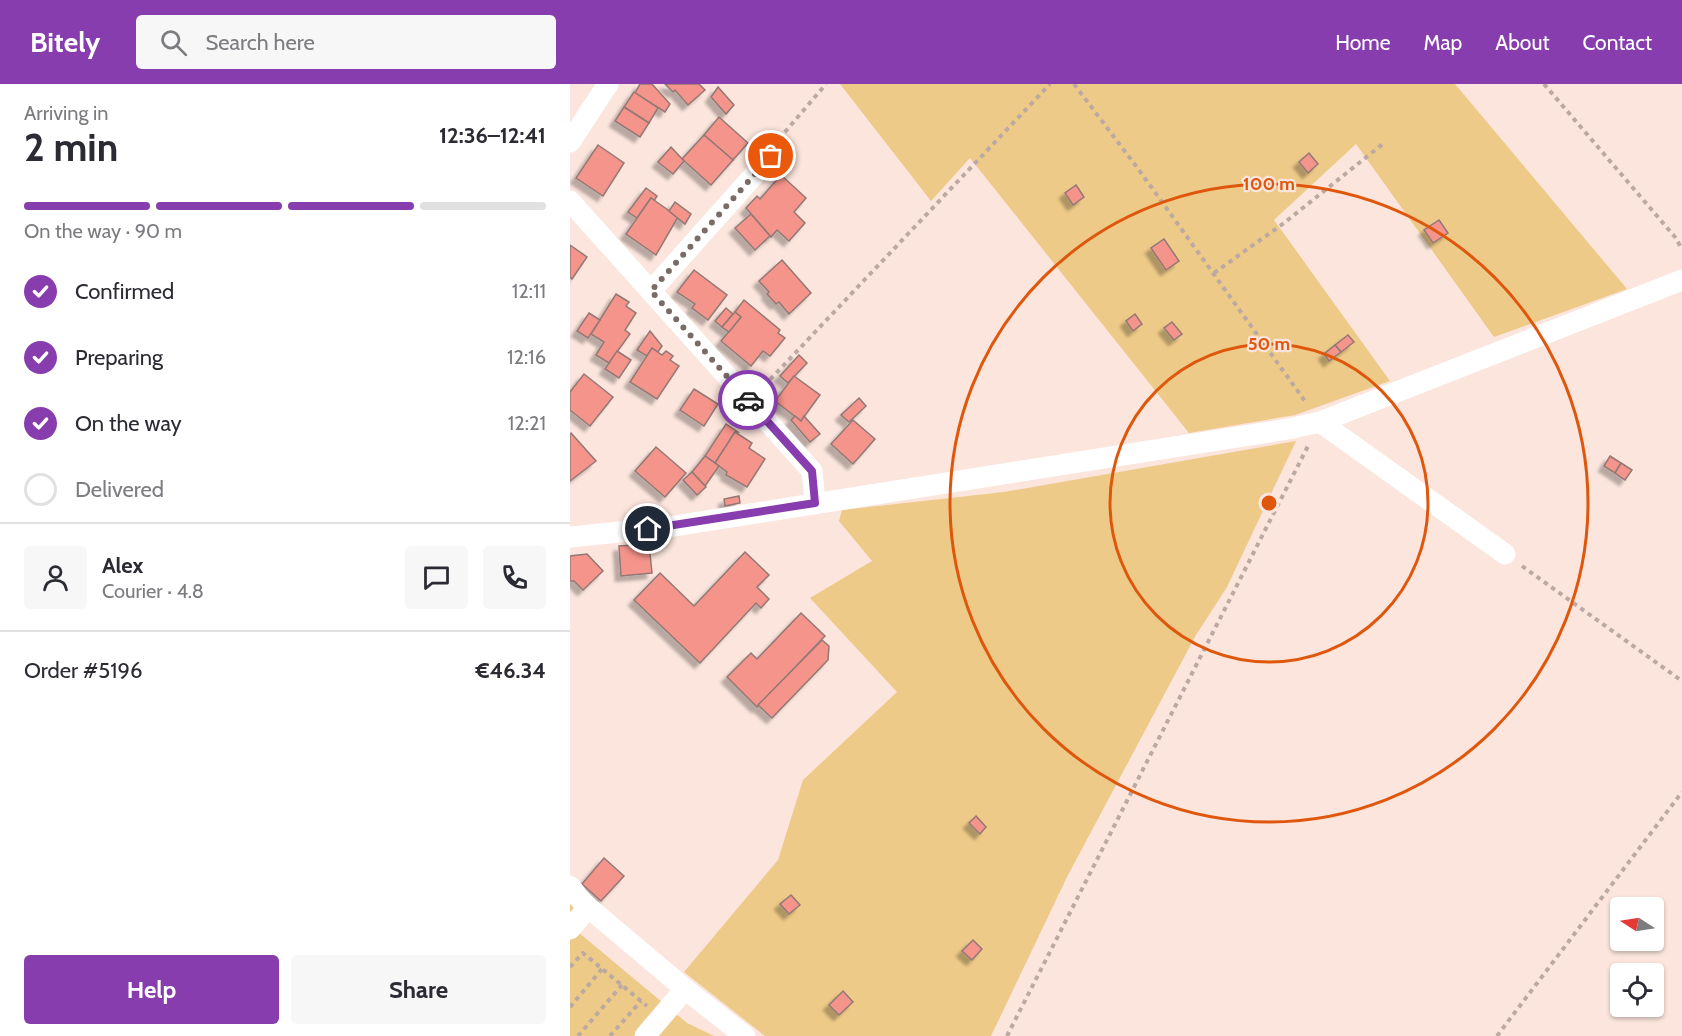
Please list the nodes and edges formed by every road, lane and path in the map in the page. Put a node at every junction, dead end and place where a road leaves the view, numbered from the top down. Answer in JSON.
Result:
{"nodes":[{"id":1,"x":608,"y":84,"type":"edge"},
{"id":2,"x":826,"y":84,"type":"edge"},
{"id":3,"x":1050,"y":84,"type":"edge"},
{"id":4,"x":1074,"y":84,"type":"edge"},
{"id":5,"x":1544,"y":84,"type":"edge"},
{"id":6,"x":570,"y":142,"type":"edge"},
{"id":7,"x":1384,"y":143,"type":"dead end"},
{"id":8,"x":771,"y":156,"type":"joint"},
{"id":9,"x":570,"y":201,"type":"edge"},
{"id":10,"x":1682,"y":249,"type":"edge"},
{"id":11,"x":1214,"y":273,"type":"junction"},
{"id":12,"x":1682,"y":280,"type":"edge"},
{"id":13,"x":651,"y":291,"type":"junction"},
{"id":14,"x":749,"y":402,"type":"junction"},
{"id":15,"x":1320,"y":422,"type":"junction"},
{"id":16,"x":815,"y":503,"type":"junction"},
{"id":17,"x":570,"y":537,"type":"edge"},
{"id":18,"x":1505,"y":554,"type":"joint"},
{"id":19,"x":1682,"y":681,"type":"edge"},
{"id":20,"x":1682,"y":792,"type":"edge"},
{"id":21,"x":570,"y":886,"type":"edge"},
{"id":22,"x":588,"y":907,"type":"junction"},
{"id":23,"x":570,"y":928,"type":"edge"},
{"id":24,"x":570,"y":967,"type":"edge"},
{"id":25,"x":602,"y":969,"type":"junction"},
{"id":26,"x":622,"y":985,"type":"junction"},
{"id":27,"x":685,"y":989,"type":"junction"},
{"id":28,"x":641,"y":1001,"type":"junction"},
{"id":29,"x":570,"y":1007,"type":"edge"},
{"id":30,"x":661,"y":1018,"type":"junction"},
{"id":31,"x":578,"y":1036,"type":"edge"},
{"id":32,"x":610,"y":1036,"type":"edge"},
{"id":33,"x":645,"y":1036,"type":"edge"},
{"id":34,"x":745,"y":1036,"type":"edge"},
{"id":35,"x":1007,"y":1036,"type":"edge"},
{"id":36,"x":1497,"y":1036,"type":"edge"}],
"edges":[{"from":1,"to":6,"type":"street"},
{"from":2,"to":8,"type":"path"},
{"from":3,"to":14,"type":"path"},
{"from":4,"to":11,"type":"path"},
{"from":5,"to":10,"type":"path"},
{"from":7,"to":11,"type":"path"},
{"from":8,"to":13,"type":"street"},
{"from":9,"to":13,"type":"street"},
{"from":11,"to":15,"type":"path"},
{"from":12,"to":15,"type":"street"},
{"from":13,"to":14,"type":"street"},
{"from":14,"to":16,"type":"street"},
{"from":15,"to":16,"type":"street"},
{"from":15,"to":18,"type":"street"},
{"from":15,"to":35,"type":"path"},
{"from":16,"to":17,"type":"street"},
{"from":18,"to":19,"type":"path"},
{"from":20,"to":36,"type":"path"},
{"from":21,"to":22,"type":"street"},
{"from":22,"to":23,"type":"street"},
{"from":22,"to":27,"type":"street"},
{"from":24,"to":25,"type":"path"},
{"from":25,"to":26,"type":"path"},
{"from":25,"to":29,"type":"path"},
{"from":26,"to":28,"type":"path"},
{"from":26,"to":31,"type":"path"},
{"from":27,"to":30,"type":"street"},
{"from":27,"to":34,"type":"street"},
{"from":28,"to":30,"type":"path"},
{"from":28,"to":32,"type":"path"},
{"from":30,"to":33,"type":"street"}]}
